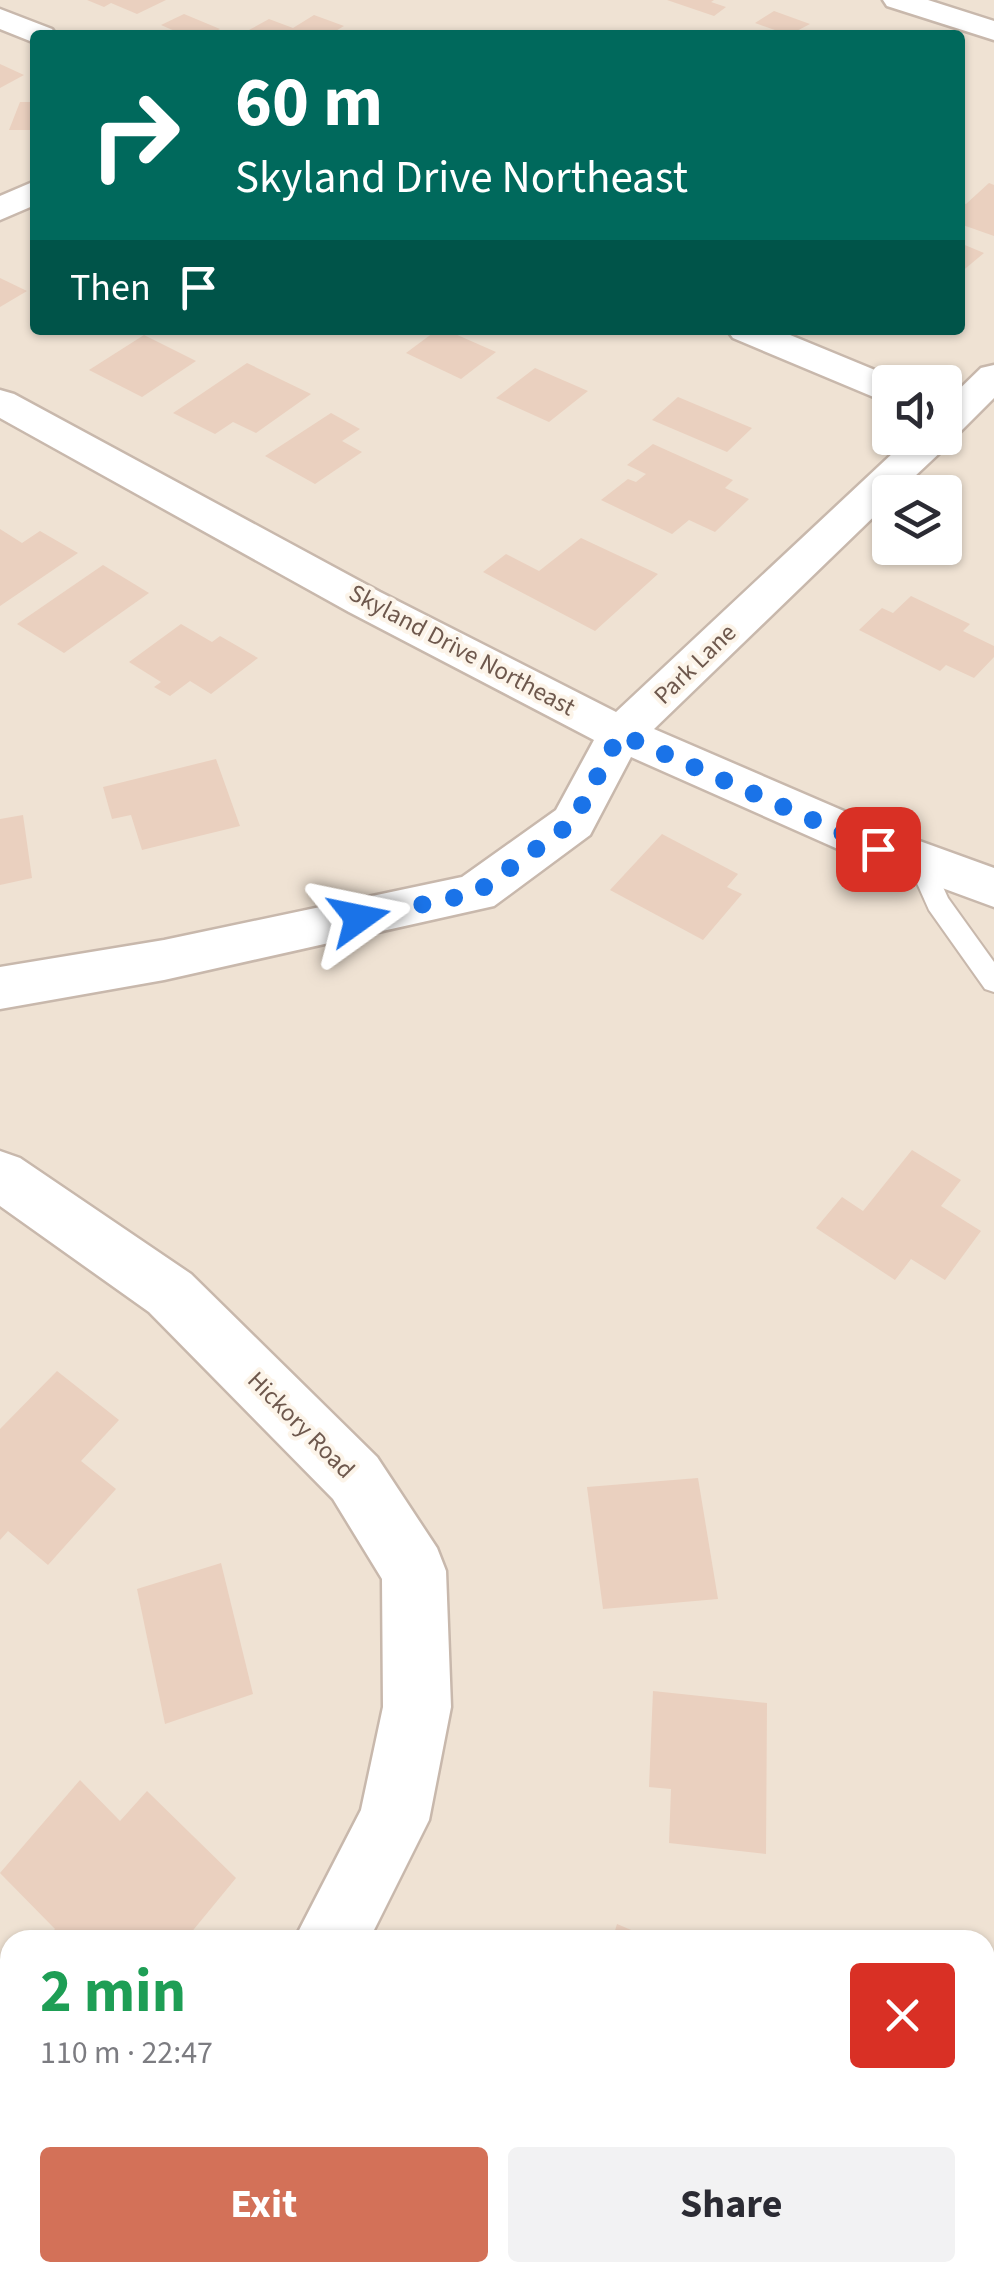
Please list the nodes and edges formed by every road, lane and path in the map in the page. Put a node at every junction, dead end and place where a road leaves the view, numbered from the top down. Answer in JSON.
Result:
{"nodes":[{"id":1,"x":898,"y":0,"type":"edge"},
{"id":2,"x":0,"y":18,"type":"edge"},
{"id":3,"x":30,"y":30,"type":"edge"},
{"id":4,"x":994,"y":31,"type":"edge"},
{"id":5,"x":30,"y":194,"type":"edge"},
{"id":6,"x":0,"y":210,"type":"edge"},
{"id":7,"x":758,"y":335,"type":"edge"},
{"id":8,"x":994,"y":376,"type":"edge"},
{"id":9,"x":872,"y":382,"type":"edge"},
{"id":10,"x":0,"y":402,"type":"edge"},
{"id":11,"x":962,"y":406,"type":"edge"},
{"id":12,"x":911,"y":455,"type":"edge"},
{"id":13,"x":620,"y":734,"type":"junction"},
{"id":14,"x":920,"y":863,"type":"junction"},
{"id":15,"x":994,"y":888,"type":"edge"},
{"id":16,"x":994,"y":982,"type":"edge"},
{"id":17,"x":0,"y":988,"type":"edge"},
{"id":18,"x":0,"y":1174,"type":"edge"},
{"id":19,"x":335,"y":1930,"type":"edge"}],
"edges":[{"from":1,"to":4,"type":"street"},
{"from":2,"to":3,"type":"street"},
{"from":5,"to":6,"type":"street"},
{"from":7,"to":9,"type":"street"},
{"from":8,"to":11,"type":"street","name":"Park Lane"},
{"from":10,"to":13,"type":"street","name":"Skyland Drive Northeast"},
{"from":12,"to":13,"type":"street","name":"Park Lane"},
{"from":13,"to":14,"type":"street","name":"Skyland Drive Northeast"},
{"from":13,"to":17,"type":"street","name":"Park Lane"},
{"from":14,"to":15,"type":"street","name":"Skyland Drive Northeast"},
{"from":14,"to":16,"type":"lane"},
{"from":18,"to":19,"type":"street","name":"Hickory Road"}]}
